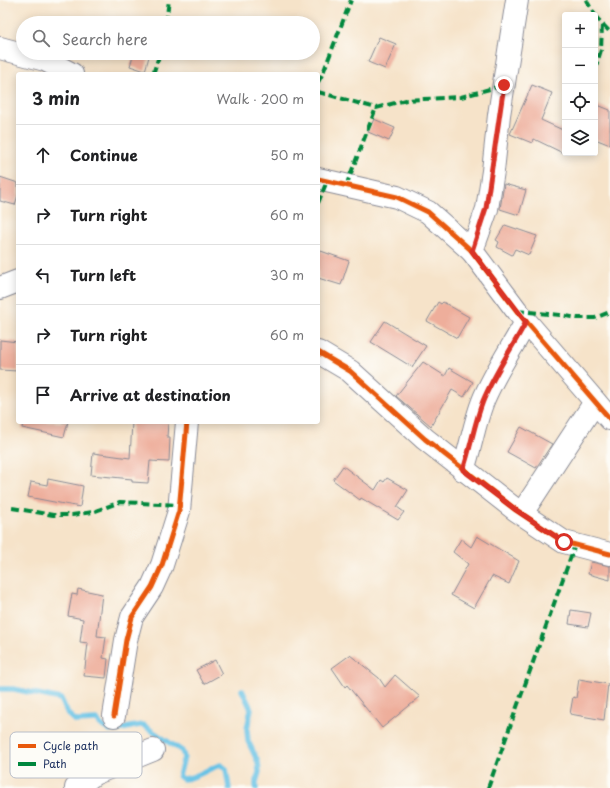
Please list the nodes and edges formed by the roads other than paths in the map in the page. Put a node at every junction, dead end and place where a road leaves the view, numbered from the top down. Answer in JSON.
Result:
{"nodes":[{"id":1,"x":518,"y":0,"type":"edge"},
{"id":2,"x":0,"y":48,"type":"edge"},
{"id":3,"x":16,"y":52,"type":"edge"},
{"id":4,"x":45,"y":60,"type":"edge"},
{"id":5,"x":68,"y":72,"type":"edge"},
{"id":6,"x":320,"y":179,"type":"edge"},
{"id":7,"x":472,"y":251,"type":"junction"},
{"id":8,"x":16,"y":282,"type":"edge"},
{"id":9,"x":0,"y":288,"type":"edge"},
{"id":10,"x":526,"y":322,"type":"junction"},
{"id":11,"x":320,"y":353,"type":"edge"},
{"id":12,"x":595,"y":402,"type":"junction"},
{"id":13,"x":610,"y":419,"type":"edge"},
{"id":14,"x":187,"y":424,"type":"edge"},
{"id":15,"x":463,"y":470,"type":"junction"},
{"id":16,"x":522,"y":513,"type":"junction"},
{"id":17,"x":610,"y":554,"type":"edge"},
{"id":18,"x":114,"y":716,"type":"dead end"},
{"id":19,"x":153,"y":750,"type":"dead end"},
{"id":20,"x":142,"y":754,"type":"edge"},
{"id":21,"x":89,"y":778,"type":"edge"},
{"id":22,"x":76,"y":788,"type":"edge"}],
"edges":[{"from":1,"to":7,"type":"street"},
{"from":2,"to":3,"type":"street"},
{"from":4,"to":5,"type":"street"},
{"from":6,"to":7,"type":"street"},
{"from":7,"to":10,"type":"street"},
{"from":8,"to":9,"type":"street"},
{"from":10,"to":12,"type":"street"},
{"from":10,"to":15,"type":"street"},
{"from":11,"to":15,"type":"street"},
{"from":12,"to":13,"type":"street"},
{"from":12,"to":16,"type":"street"},
{"from":14,"to":18,"type":"street"},
{"from":15,"to":16,"type":"street"},
{"from":16,"to":17,"type":"street"},
{"from":19,"to":20,"type":"street"},
{"from":21,"to":22,"type":"street"}]}
